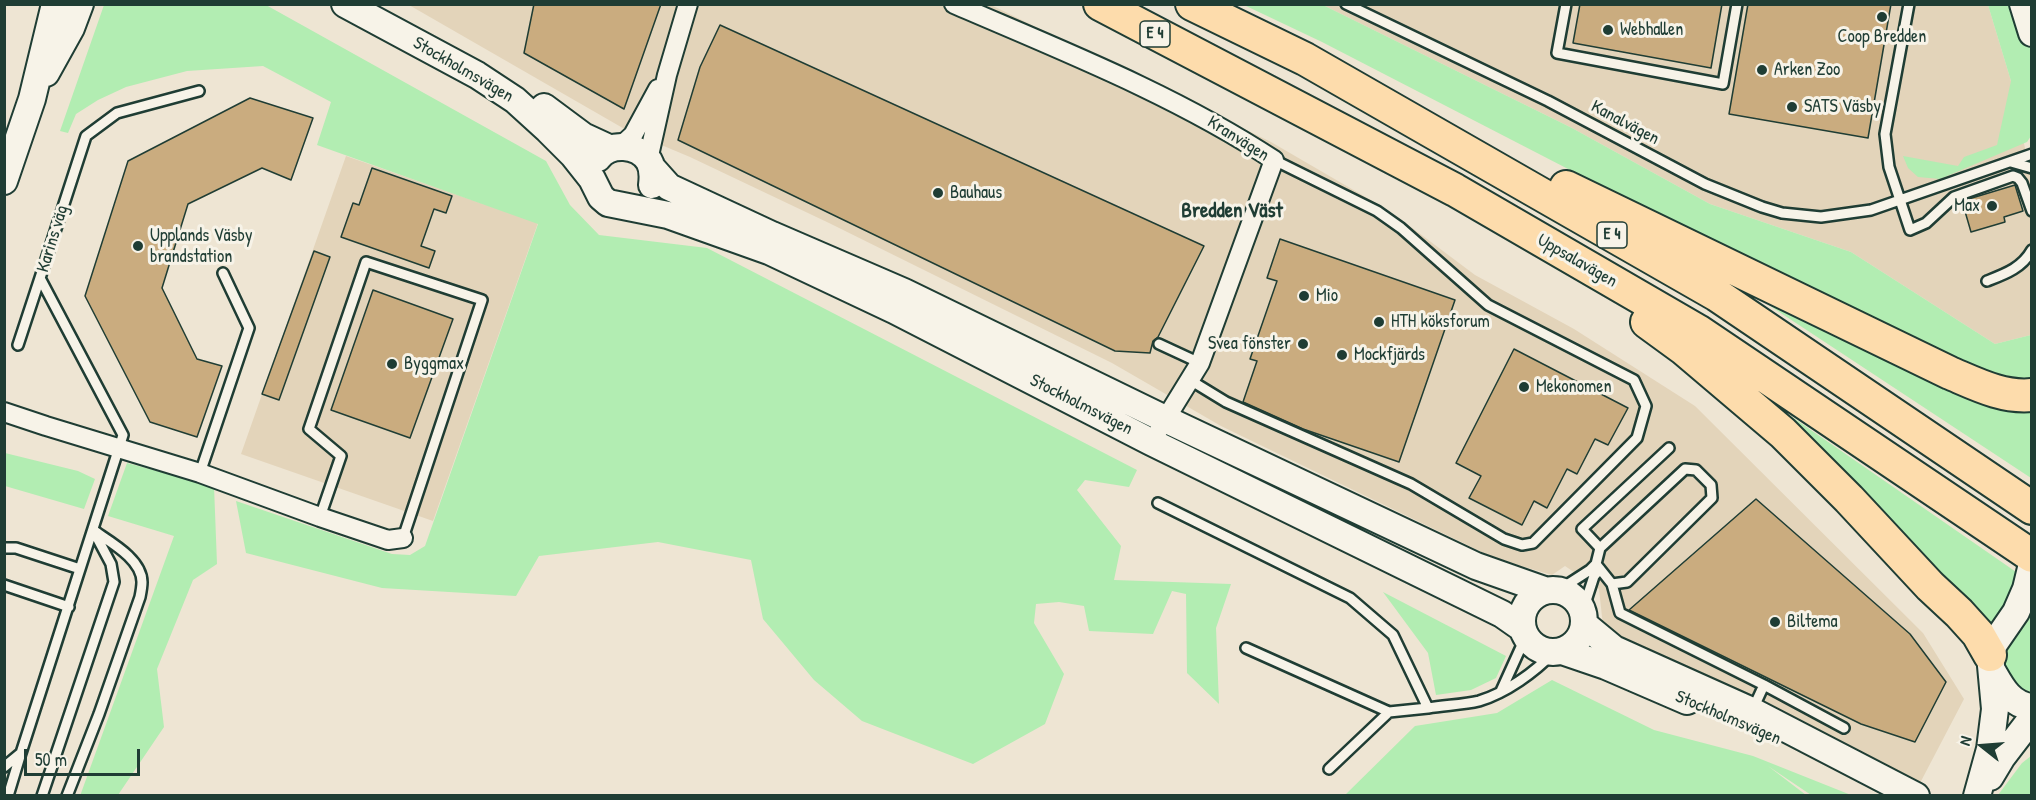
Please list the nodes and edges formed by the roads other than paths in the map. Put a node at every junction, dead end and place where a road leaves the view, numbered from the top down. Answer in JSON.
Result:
{"nodes":[{"id":1,"x":55,"y":4,"type":"edge"},
{"id":2,"x":80,"y":4,"type":"edge"},
{"id":3,"x":345,"y":4,"type":"edge"},
{"id":4,"x":381,"y":4,"type":"edge"},
{"id":5,"x":688,"y":4,"type":"edge"},
{"id":6,"x":954,"y":4,"type":"edge"},
{"id":7,"x":1100,"y":4,"type":"edge"},
{"id":8,"x":1192,"y":4,"type":"edge"},
{"id":9,"x":1346,"y":4,"type":"edge"},
{"id":10,"x":1566,"y":4,"type":"edge"},
{"id":11,"x":1737,"y":4,"type":"edge"},
{"id":12,"x":1909,"y":4,"type":"edge"},
{"id":13,"x":2023,"y":4,"type":"edge"},
{"id":14,"x":2031,"y":33,"type":"edge"},
{"id":15,"x":1305,"y":59,"type":"junction"},
{"id":16,"x":1210,"y":63,"type":"junction"},
{"id":17,"x":667,"y":75,"type":"junction"},
{"id":18,"x":199,"y":91,"type":"dead end"},
{"id":19,"x":32,"y":99,"type":"junction"},
{"id":20,"x":615,"y":147,"type":"junction"},
{"id":21,"x":2031,"y":154,"type":"edge"},
{"id":22,"x":1275,"y":160,"type":"junction"},
{"id":23,"x":2008,"y":161,"type":"junction"},
{"id":24,"x":650,"y":164,"type":"junction"},
{"id":25,"x":2031,"y":168,"type":"edge"},
{"id":26,"x":592,"y":178,"type":"junction"},
{"id":27,"x":4,"y":181,"type":"edge"},
{"id":28,"x":1900,"y":200,"type":"junction"},
{"id":29,"x":629,"y":207,"type":"junction"},
{"id":30,"x":2031,"y":211,"type":"edge"},
{"id":31,"x":2031,"y":250,"type":"edge"},
{"id":32,"x":223,"y":273,"type":"dead end"},
{"id":33,"x":40,"y":278,"type":"junction"},
{"id":34,"x":1987,"y":281,"type":"dead end"},
{"id":35,"x":1159,"y":344,"type":"dead end"},
{"id":36,"x":18,"y":345,"type":"dead end"},
{"id":37,"x":1200,"y":363,"type":"junction"},
{"id":38,"x":1190,"y":380,"type":"junction"},
{"id":39,"x":2031,"y":395,"type":"edge"},
{"id":40,"x":4,"y":412,"type":"edge"},
{"id":41,"x":1166,"y":419,"type":"junction"},
{"id":42,"x":1151,"y":442,"type":"junction"},
{"id":43,"x":120,"y":448,"type":"junction"},
{"id":44,"x":1669,"y":448,"type":"dead end"},
{"id":45,"x":200,"y":473,"type":"junction"},
{"id":46,"x":2023,"y":502,"type":"edge"},
{"id":47,"x":1158,"y":504,"type":"dead end"},
{"id":48,"x":320,"y":517,"type":"junction"},
{"id":49,"x":93,"y":530,"type":"junction"},
{"id":50,"x":403,"y":538,"type":"joint"},
{"id":51,"x":4,"y":548,"type":"edge"},
{"id":52,"x":1600,"y":548,"type":"junction"},
{"id":53,"x":2031,"y":556,"type":"edge"},
{"id":54,"x":2031,"y":564,"type":"edge"},
{"id":55,"x":1598,"y":567,"type":"junction"},
{"id":56,"x":80,"y":570,"type":"junction"},
{"id":57,"x":1612,"y":584,"type":"junction"},
{"id":58,"x":4,"y":585,"type":"edge"},
{"id":59,"x":1552,"y":590,"type":"junction"},
{"id":60,"x":69,"y":607,"type":"junction"},
{"id":61,"x":1584,"y":617,"type":"junction"},
{"id":62,"x":1524,"y":632,"type":"junction"},
{"id":63,"x":1246,"y":648,"type":"dead end"},
{"id":64,"x":1558,"y":651,"type":"junction"},
{"id":65,"x":1990,"y":662,"type":"junction"},
{"id":66,"x":1764,"y":685,"type":"junction"},
{"id":67,"x":1500,"y":693,"type":"junction"},
{"id":68,"x":2031,"y":707,"type":"edge"},
{"id":69,"x":1428,"y":708,"type":"junction"},
{"id":70,"x":1752,"y":711,"type":"junction"},
{"id":71,"x":1389,"y":712,"type":"junction"},
{"id":72,"x":2031,"y":718,"type":"edge"},
{"id":73,"x":1844,"y":728,"type":"dead end"},
{"id":74,"x":21,"y":753,"type":"junction"},
{"id":75,"x":4,"y":766,"type":"edge"},
{"id":76,"x":1329,"y":769,"type":"dead end"},
{"id":77,"x":1906,"y":791,"type":"edge"},
{"id":78,"x":8,"y":795,"type":"edge"},
{"id":79,"x":42,"y":795,"type":"edge"},
{"id":80,"x":67,"y":795,"type":"edge"},
{"id":81,"x":1978,"y":795,"type":"edge"}],
"edges":[{"from":1,"to":19,"type":"main road"},
{"from":2,"to":19,"type":"main road"},
{"from":3,"to":26,"type":"main road","name":"Stockholmsvägen"},
{"from":4,"to":20,"type":"main road","name":"Stockholmsvägen"},
{"from":5,"to":17,"type":"street"},
{"from":6,"to":22,"type":"street","name":"Kranvägen"},
{"from":7,"to":16,"type":"highway","name":"Uppsalavägen","number":"E 4"},
{"from":8,"to":15,"type":"highway","number":"E 4"},
{"from":9,"to":28,"type":"lane","name":"Kanalvägen"},
{"from":10,"to":11,"type":"lane"},
{"from":12,"to":28,"type":"lane"},
{"from":13,"to":14,"type":"main road"},
{"from":15,"to":39,"type":"highway"},
{"from":15,"to":46,"type":"highway","number":"E 4"},
{"from":16,"to":53,"type":"highway","name":"Uppsalavägen","number":"E 4"},
{"from":16,"to":65,"type":"highway"},
{"from":17,"to":20,"type":"street"},
{"from":17,"to":24,"type":"street"},
{"from":18,"to":33,"type":"lane","name":"Karins väg"},
{"from":19,"to":27,"type":"main road"},
{"from":20,"to":24,"type":"main road","name":"Stockholmsvägen"},
{"from":20,"to":26,"type":"main road"},
{"from":21,"to":23,"type":"lane","name":"Kanalvägen"},
{"from":22,"to":37,"type":"street","name":"Kranvägen"},
{"from":22,"to":38,"type":"lane"},
{"from":23,"to":25,"type":"lane"},
{"from":23,"to":28,"type":"lane","name":"Kanalvägen"},
{"from":24,"to":29,"type":"main road"},
{"from":24,"to":41,"type":"main road","name":"Stockholmsvägen"},
{"from":26,"to":29,"type":"main road","name":"Stockholmsvägen"},
{"from":28,"to":30,"type":"lane"},
{"from":29,"to":42,"type":"main road","name":"Stockholmsvägen"},
{"from":31,"to":34,"type":"lane"},
{"from":32,"to":45,"type":"lane"},
{"from":33,"to":36,"type":"lane"},
{"from":33,"to":43,"type":"lane","name":"Karins väg"},
{"from":35,"to":37,"type":"lane"},
{"from":37,"to":38,"type":"street","name":"Kranvägen"},
{"from":38,"to":41,"type":"street","name":"Kranvägen"},
{"from":40,"to":43,"type":"street"},
{"from":41,"to":42,"type":"street","name":"Kranvägen"},
{"from":41,"to":59,"type":"main road","name":"Stockholmsvägen"},
{"from":42,"to":62,"type":"main road","name":"Stockholmsvägen"},
{"from":43,"to":45,"type":"street"},
{"from":43,"to":49,"type":"lane"},
{"from":44,"to":52,"type":"lane"},
{"from":45,"to":48,"type":"street"},
{"from":47,"to":69,"type":"lane"},
{"from":48,"to":50,"type":"street"},
{"from":48,"to":50,"type":"lane"},
{"from":49,"to":56,"type":"lane"},
{"from":49,"to":79,"type":"lane"},
{"from":49,"to":80,"type":"lane"},
{"from":51,"to":56,"type":"lane"},
{"from":52,"to":55,"type":"lane"},
{"from":52,"to":57,"type":"lane"},
{"from":54,"to":65,"type":"main road"},
{"from":55,"to":57,"type":"lane"},
{"from":55,"to":59,"type":"lane"},
{"from":55,"to":61,"type":"lane"},
{"from":56,"to":60,"type":"lane"},
{"from":57,"to":66,"type":"lane"},
{"from":58,"to":60,"type":"lane"},
{"from":59,"to":61,"type":"main road","name":"Stockholmsvägen"},
{"from":59,"to":62,"type":"main road"},
{"from":60,"to":74,"type":"lane"},
{"from":61,"to":64,"type":"main road"},
{"from":61,"to":70,"type":"main road","name":"Stockholmsvägen"},
{"from":62,"to":64,"type":"main road","name":"Stockholmsvägen"},
{"from":62,"to":67,"type":"lane"},
{"from":63,"to":71,"type":"lane"},
{"from":64,"to":67,"type":"lane"},
{"from":64,"to":77,"type":"main road","name":"Stockholmsvägen"},
{"from":65,"to":68,"type":"main road"},
{"from":65,"to":81,"type":"main road"},
{"from":66,"to":70,"type":"lane"},
{"from":66,"to":73,"type":"lane"},
{"from":67,"to":69,"type":"lane"},
{"from":69,"to":71,"type":"lane"},
{"from":70,"to":77,"type":"main road","name":"Stockholmsvägen"},
{"from":71,"to":76,"type":"lane"},
{"from":72,"to":81,"type":"main road"},
{"from":74,"to":75,"type":"lane"},
{"from":74,"to":78,"type":"lane"}]}
